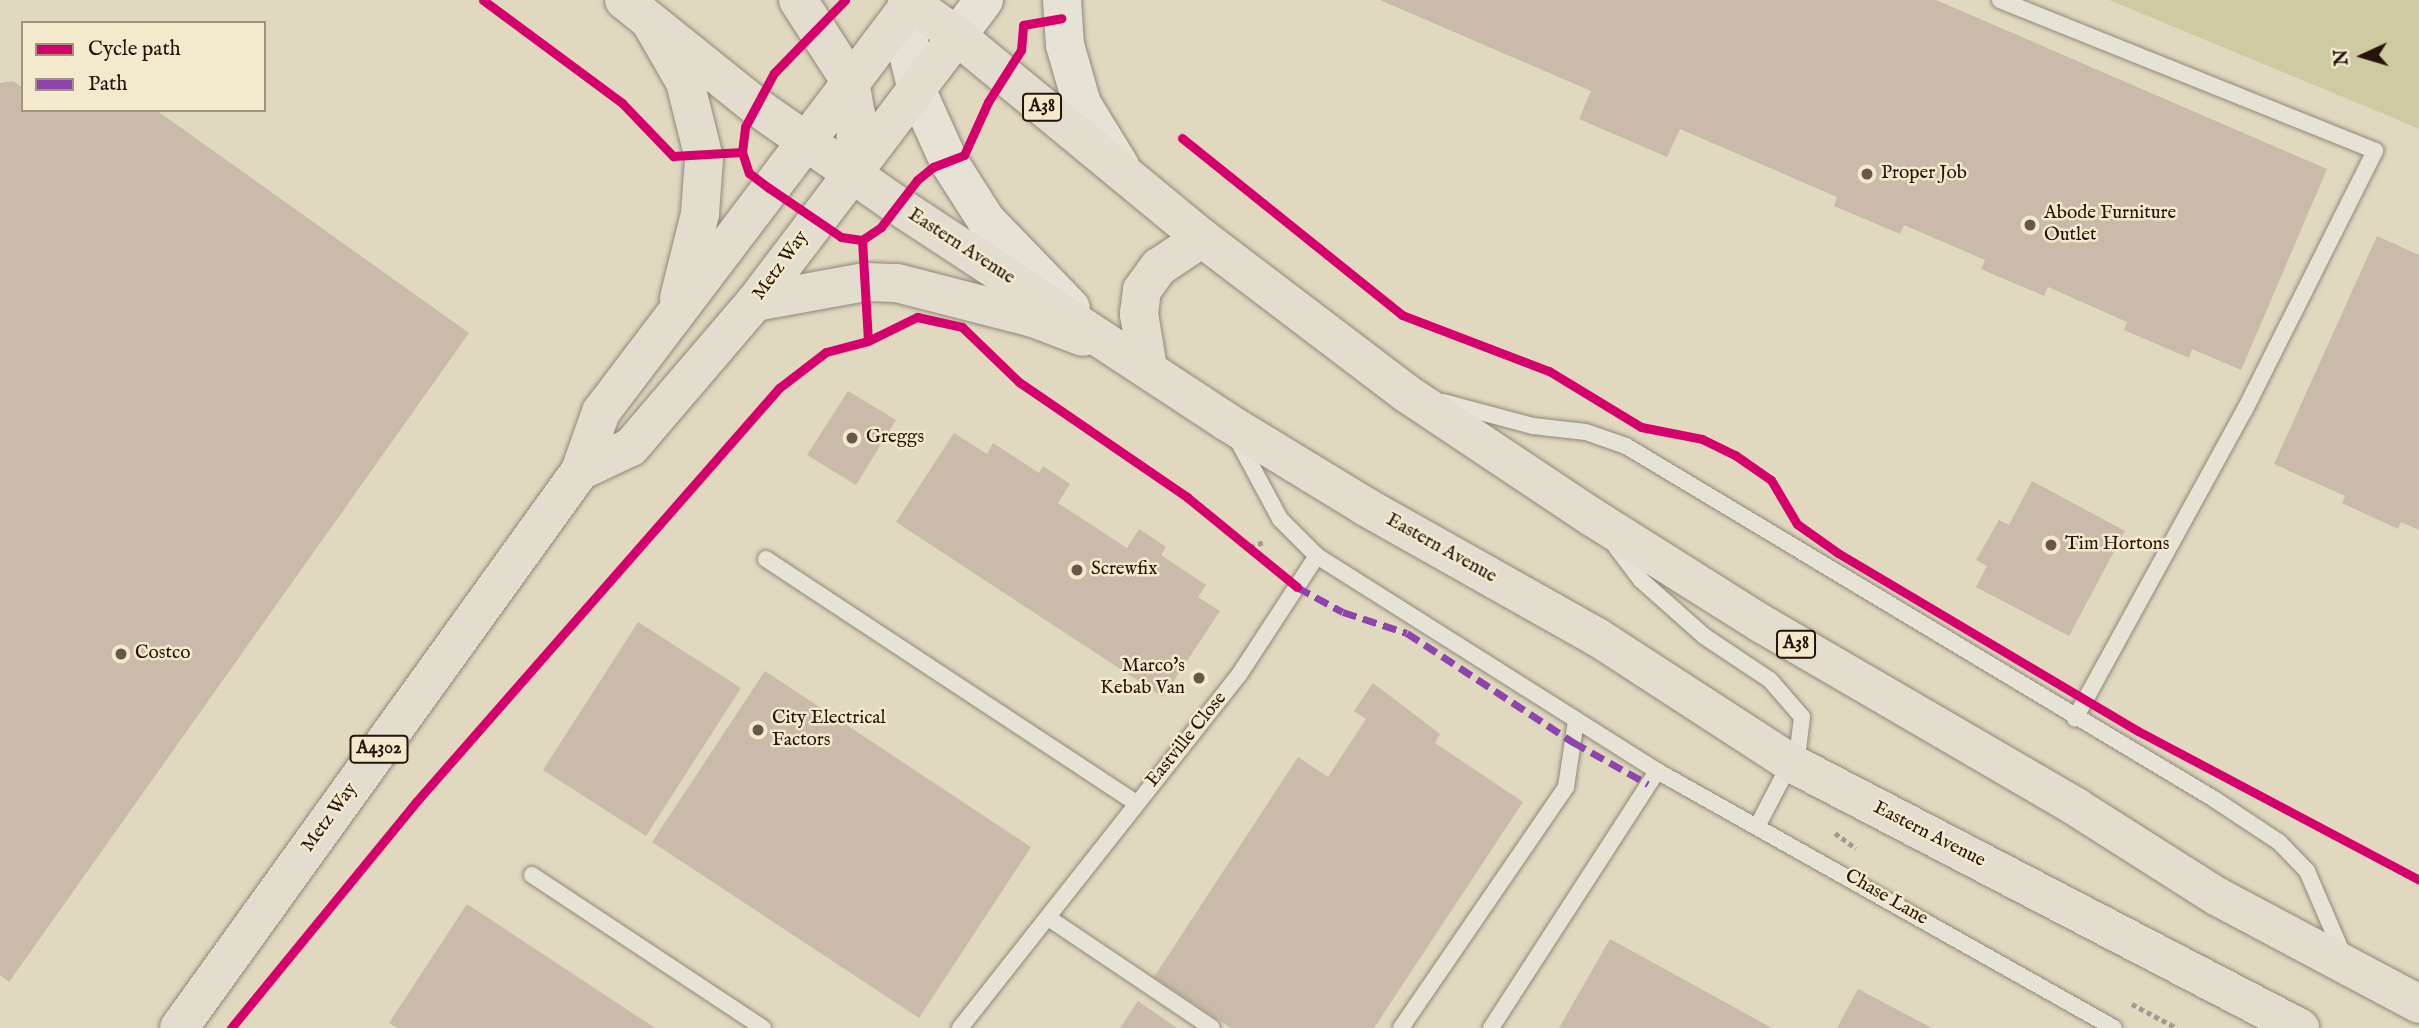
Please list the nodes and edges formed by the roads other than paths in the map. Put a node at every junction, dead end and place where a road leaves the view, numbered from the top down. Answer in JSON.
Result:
{"nodes":[{"id":1,"x":799,"y":0,"type":"edge"},
{"id":2,"x":984,"y":0,"type":"edge"},
{"id":3,"x":1062,"y":0,"type":"edge"},
{"id":4,"x":2000,"y":0,"type":"edge"},
{"id":5,"x":911,"y":1,"type":"edge"},
{"id":6,"x":638,"y":11,"type":"edge"},
{"id":7,"x":957,"y":36,"type":"junction"},
{"id":8,"x":850,"y":80,"type":"junction"},
{"id":9,"x":917,"y":91,"type":"junction"},
{"id":10,"x":805,"y":140,"type":"junction"},
{"id":11,"x":855,"y":172,"type":"junction"},
{"id":12,"x":1128,"y":177,"type":"junction"},
{"id":13,"x":1202,"y":238,"type":"junction"},
{"id":14,"x":755,"y":302,"type":"junction"},
{"id":15,"x":671,"y":320,"type":"junction"},
{"id":16,"x":1112,"y":348,"type":"junction"},
{"id":17,"x":1148,"y":368,"type":"junction"},
{"id":18,"x":1406,"y":393,"type":"junction"},
{"id":19,"x":1227,"y":422,"type":"junction"},
{"id":20,"x":580,"y":471,"type":"junction"},
{"id":21,"x":1592,"y":517,"type":"junction"},
{"id":22,"x":1317,"y":556,"type":"junction"},
{"id":23,"x":766,"y":559,"type":"dead end"},
{"id":24,"x":2075,"y":719,"type":"junction"},
{"id":25,"x":1576,"y":721,"type":"junction"},
{"id":26,"x":1791,"y":763,"type":"junction"},
{"id":27,"x":1657,"y":771,"type":"junction"},
{"id":28,"x":1136,"y":803,"type":"junction"},
{"id":29,"x":1759,"y":825,"type":"junction"},
{"id":30,"x":532,"y":875,"type":"dead end"},
{"id":31,"x":1051,"y":919,"type":"junction"},
{"id":32,"x":2348,"y":967,"type":"junction"},
{"id":33,"x":2419,"y":1004,"type":"edge"},
{"id":34,"x":179,"y":1028,"type":"edge"},
{"id":35,"x":763,"y":1028,"type":"edge"},
{"id":36,"x":960,"y":1028,"type":"edge"},
{"id":37,"x":1212,"y":1028,"type":"edge"},
{"id":38,"x":1402,"y":1028,"type":"edge"},
{"id":39,"x":1491,"y":1028,"type":"edge"},
{"id":40,"x":2114,"y":1028,"type":"edge"},
{"id":41,"x":2300,"y":1028,"type":"edge"}],
"edges":[{"from":1,"to":8,"type":"main road"},
{"from":2,"to":7,"type":"street","name":"Metz Way"},
{"from":3,"to":12,"type":"street"},
{"from":4,"to":24,"type":"lane"},
{"from":5,"to":7,"type":"main road","number":"A38"},
{"from":5,"to":8,"type":"main road","name":"Metz Way","number":"A4302"},
{"from":5,"to":9,"type":"street"},
{"from":6,"to":10,"type":"main road","name":"Eastern Avenue"},
{"from":6,"to":15,"type":"main road"},
{"from":7,"to":9,"type":"main road","name":"Metz Way","number":"A4302"},
{"from":7,"to":12,"type":"main road","number":"A38"},
{"from":8,"to":10,"type":"main road","name":"Metz Way","number":"A4302"},
{"from":8,"to":11,"type":"main road"},
{"from":9,"to":11,"type":"main road","name":"Metz Way","number":"A4302"},
{"from":9,"to":16,"type":"street"},
{"from":10,"to":11,"type":"main road","name":"Eastern Avenue"},
{"from":10,"to":15,"type":"main road","name":"Metz Way","number":"A4302"},
{"from":11,"to":14,"type":"main road","name":"Metz Way","number":"A4302"},
{"from":11,"to":16,"type":"main road","name":"Eastern Avenue"},
{"from":12,"to":13,"type":"main road","number":"A38"},
{"from":13,"to":17,"type":"main road"},
{"from":13,"to":18,"type":"main road","number":"A38"},
{"from":14,"to":16,"type":"main road"},
{"from":14,"to":20,"type":"main road","name":"Metz Way","number":"A4302"},
{"from":15,"to":20,"type":"main road","name":"Metz Way","number":"A4302"},
{"from":16,"to":17,"type":"main road","name":"Eastern Avenue"},
{"from":17,"to":19,"type":"main road","name":"Eastern Avenue"},
{"from":18,"to":21,"type":"main road","number":"A38"},
{"from":18,"to":24,"type":"lane"},
{"from":19,"to":22,"type":"lane","name":"Chase Lane"},
{"from":19,"to":26,"type":"main road","name":"Eastern Avenue"},
{"from":20,"to":34,"type":"main road","name":"Metz Way","number":"A4302"},
{"from":21,"to":26,"type":"lane"},
{"from":21,"to":32,"type":"main road","number":"A38"},
{"from":22,"to":25,"type":"lane","name":"Chase Lane"},
{"from":22,"to":28,"type":"lane","name":"Eastville Close"},
{"from":23,"to":28,"type":"lane"},
{"from":24,"to":32,"type":"lane"},
{"from":25,"to":27,"type":"lane","name":"Chase Lane"},
{"from":25,"to":38,"type":"lane"},
{"from":26,"to":29,"type":"lane"},
{"from":26,"to":41,"type":"main road","name":"Eastern Avenue"},
{"from":27,"to":29,"type":"lane","name":"Chase Lane"},
{"from":27,"to":39,"type":"lane"},
{"from":28,"to":31,"type":"lane","name":"Eastville Close"},
{"from":29,"to":40,"type":"lane","name":"Chase Lane"},
{"from":30,"to":35,"type":"lane"},
{"from":31,"to":36,"type":"lane","name":"Eastville Close"},
{"from":31,"to":37,"type":"lane"},
{"from":32,"to":33,"type":"main road","number":"A38"}]}
